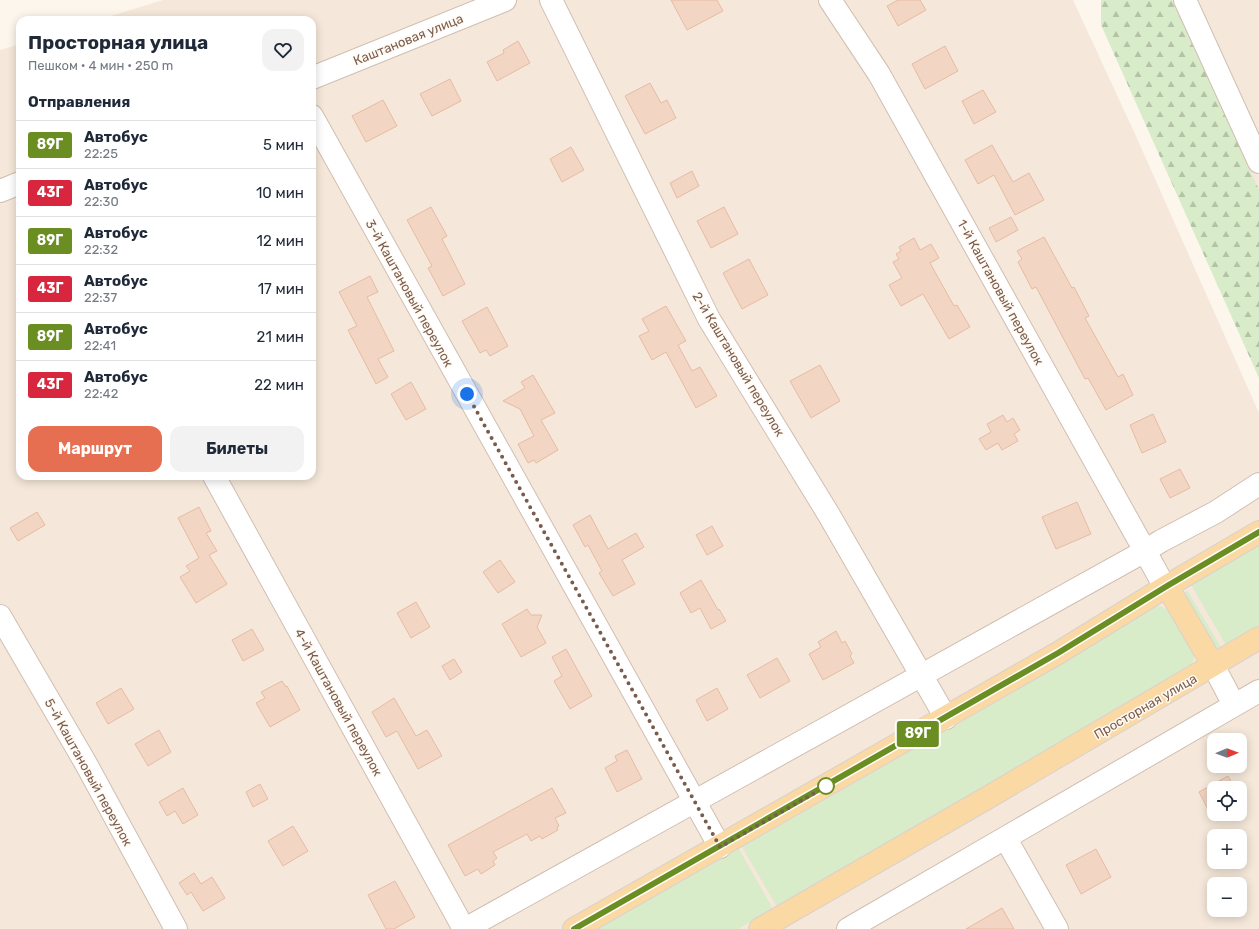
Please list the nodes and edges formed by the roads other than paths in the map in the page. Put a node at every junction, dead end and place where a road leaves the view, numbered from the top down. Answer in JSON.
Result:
{"nodes":[{"id":1,"x":505,"y":0,"type":"edge"},
{"id":2,"x":551,"y":0,"type":"edge"},
{"id":3,"x":830,"y":0,"type":"edge"},
{"id":4,"x":1185,"y":0,"type":"edge"},
{"id":5,"x":316,"y":76,"type":"edge"},
{"id":6,"x":316,"y":123,"type":"edge"},
{"id":7,"x":1259,"y":162,"type":"edge"},
{"id":8,"x":16,"y":185,"type":"edge"},
{"id":9,"x":0,"y":191,"type":"edge"},
{"id":10,"x":216,"y":480,"type":"edge"},
{"id":11,"x":1259,"y":484,"type":"edge"},
{"id":12,"x":1259,"y":532,"type":"edge"},
{"id":13,"x":1145,"y":551,"type":"junction"},
{"id":14,"x":1167,"y":586,"type":"junction"},
{"id":15,"x":0,"y":616,"type":"edge"},
{"id":16,"x":1259,"y":638,"type":"edge"},
{"id":17,"x":1213,"y":665,"type":"junction"},
{"id":18,"x":921,"y":675,"type":"junction"},
{"id":19,"x":1259,"y":690,"type":"edge"},
{"id":20,"x":1234,"y":705,"type":"junction"},
{"id":21,"x":946,"y":718,"type":"junction"},
{"id":22,"x":694,"y":802,"type":"junction"},
{"id":23,"x":1006,"y":838,"type":"junction"},
{"id":24,"x":720,"y":847,"type":"junction"},
{"id":25,"x":176,"y":929,"type":"edge"},
{"id":26,"x":464,"y":929,"type":"edge"},
{"id":27,"x":574,"y":929,"type":"edge"},
{"id":28,"x":760,"y":929,"type":"edge"},
{"id":29,"x":848,"y":929,"type":"edge"},
{"id":30,"x":1057,"y":929,"type":"edge"}],
"edges":[{"from":1,"to":5,"type":"street","name":"Каштановая улица"},
{"from":2,"to":18,"type":"street","name":"2-й Каштановый переулок"},
{"from":3,"to":13,"type":"street","name":"1-й Каштановый переулок"},
{"from":4,"to":7,"type":"street"},
{"from":6,"to":22,"type":"street","name":"3-й Каштановый переулок"},
{"from":8,"to":9,"type":"street"},
{"from":10,"to":26,"type":"street","name":"4-й Каштановый переулок"},
{"from":11,"to":13,"type":"street"},
{"from":12,"to":14,"type":"main road"},
{"from":13,"to":14,"type":"street","name":"1-й Каштановый переулок"},
{"from":13,"to":18,"type":"street"},
{"from":14,"to":17,"type":"main road"},
{"from":14,"to":21,"type":"main road"},
{"from":15,"to":25,"type":"street","name":"5-й Каштановый переулок"},
{"from":16,"to":17,"type":"main road","name":"Просторная улица"},
{"from":17,"to":20,"type":"street"},
{"from":17,"to":28,"type":"main road","name":"Просторная улица"},
{"from":18,"to":21,"type":"street","name":"2-й Каштановый переулок"},
{"from":18,"to":22,"type":"street"},
{"from":19,"to":20,"type":"street"},
{"from":20,"to":23,"type":"street"},
{"from":21,"to":24,"type":"main road"},
{"from":22,"to":24,"type":"street","name":"3-й Каштановый переулок"},
{"from":22,"to":26,"type":"street"},
{"from":23,"to":29,"type":"street"},
{"from":23,"to":30,"type":"street"},
{"from":24,"to":27,"type":"main road"}]}
